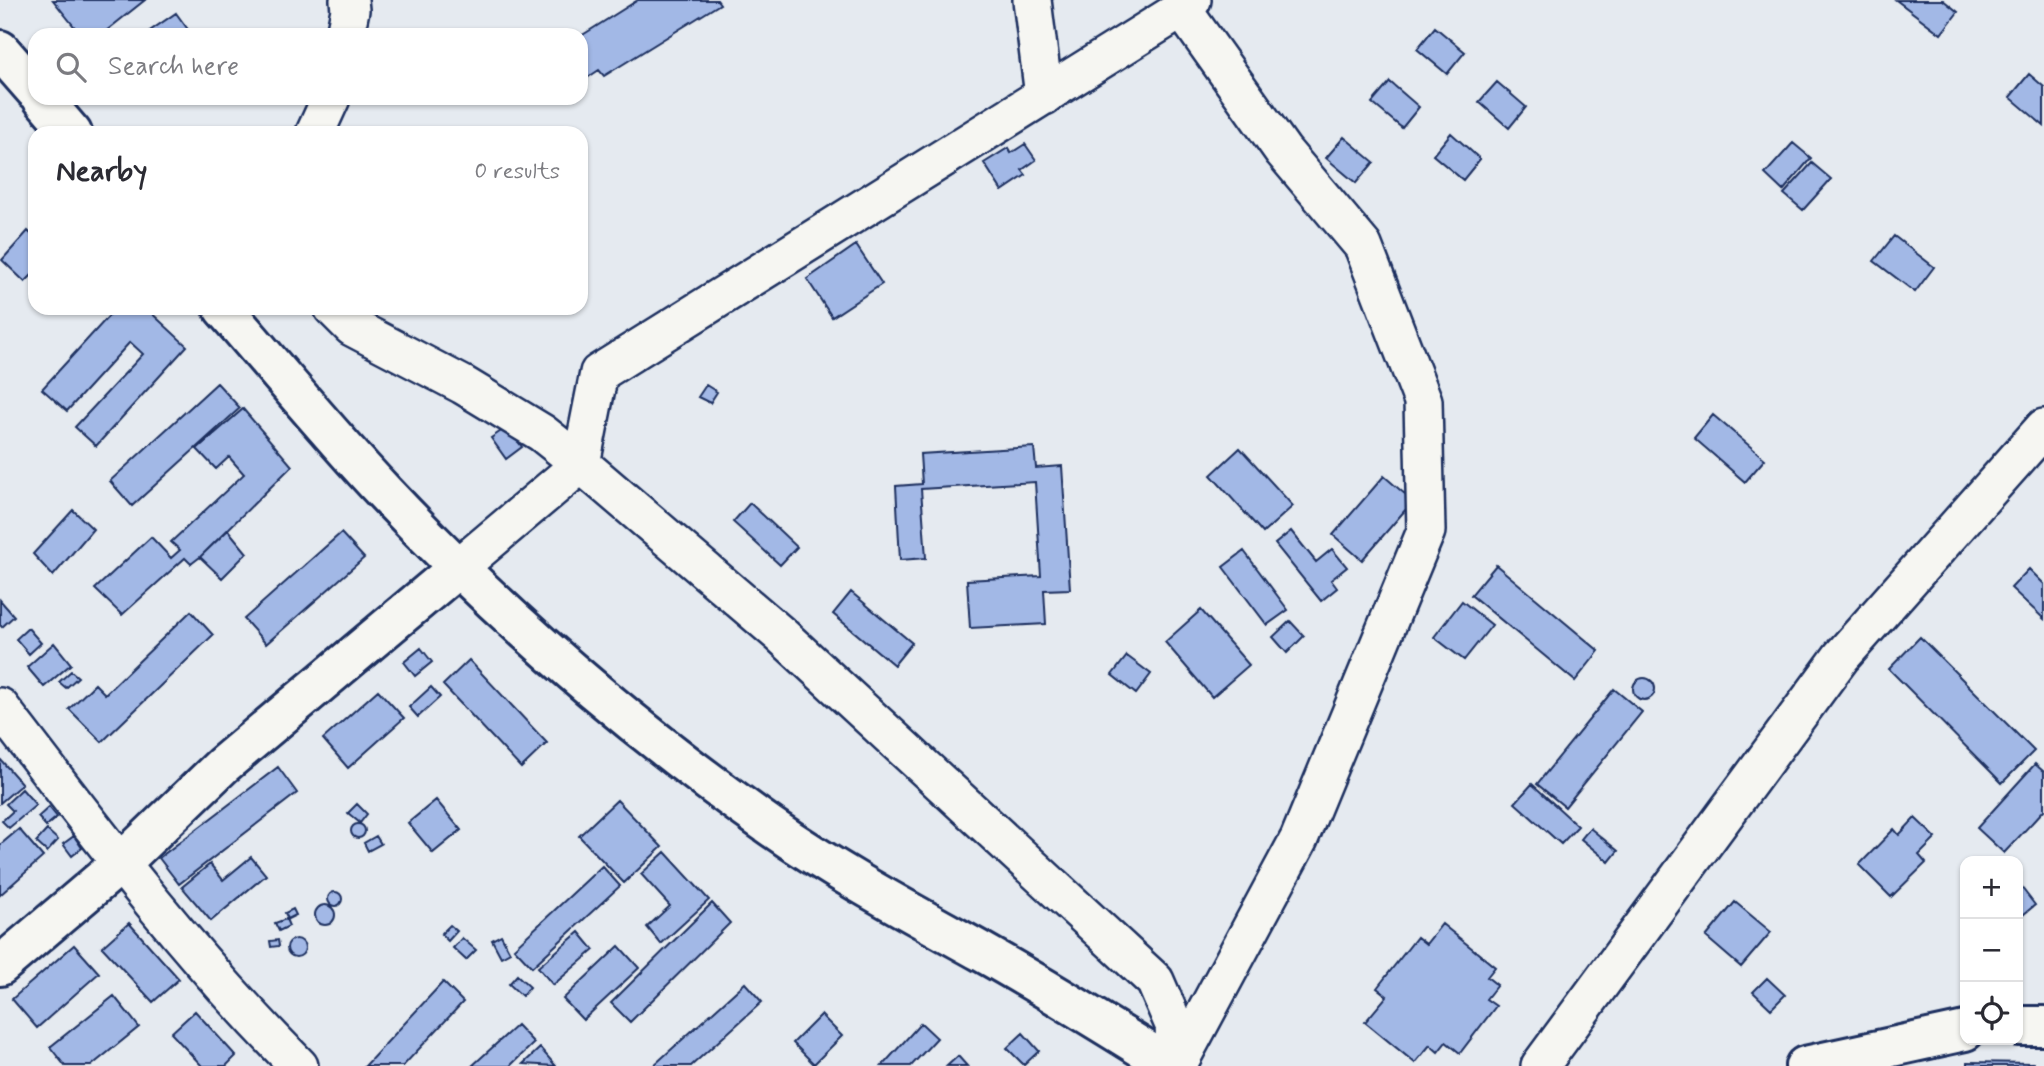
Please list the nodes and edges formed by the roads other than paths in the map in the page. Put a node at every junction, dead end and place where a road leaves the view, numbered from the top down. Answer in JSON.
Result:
{"nodes":[{"id":1,"x":349,"y":0,"type":"edge"},
{"id":2,"x":1032,"y":0,"type":"edge"},
{"id":3,"x":1187,"y":4,"type":"edge"},
{"id":4,"x":346,"y":28,"type":"edge"},
{"id":5,"x":0,"y":50,"type":"edge"},
{"id":6,"x":28,"y":82,"type":"edge"},
{"id":7,"x":1044,"y":96,"type":"junction"},
{"id":8,"x":48,"y":105,"type":"edge"},
{"id":9,"x":328,"y":105,"type":"edge"},
{"id":10,"x":66,"y":126,"type":"edge"},
{"id":11,"x":319,"y":126,"type":"edge"},
{"id":12,"x":229,"y":315,"type":"edge"},
{"id":13,"x":340,"y":315,"type":"edge"},
{"id":14,"x":2044,"y":428,"type":"edge"},
{"id":15,"x":582,"y":464,"type":"junction"},
{"id":16,"x":459,"y":567,"type":"junction"},
{"id":17,"x":0,"y":707,"type":"edge"},
{"id":18,"x":120,"y":864,"type":"junction"},
{"id":19,"x":0,"y":966,"type":"edge"},
{"id":20,"x":2023,"y":1026,"type":"edge"},
{"id":21,"x":2044,"y":1026,"type":"edge"},
{"id":22,"x":1960,"y":1032,"type":"edge"},
{"id":23,"x":299,"y":1066,"type":"edge"},
{"id":24,"x":1175,"y":1066,"type":"edge"},
{"id":25,"x":1540,"y":1066,"type":"edge"},
{"id":26,"x":1805,"y":1066,"type":"edge"}],
"edges":[{"from":1,"to":4,"type":"street"},
{"from":2,"to":7,"type":"street"},
{"from":3,"to":7,"type":"street"},
{"from":3,"to":24,"type":"street"},
{"from":5,"to":6,"type":"street"},
{"from":7,"to":15,"type":"street"},
{"from":8,"to":10,"type":"street"},
{"from":9,"to":11,"type":"street"},
{"from":12,"to":16,"type":"street"},
{"from":13,"to":15,"type":"street"},
{"from":14,"to":25,"type":"street"},
{"from":15,"to":16,"type":"street"},
{"from":15,"to":24,"type":"street"},
{"from":16,"to":18,"type":"street"},
{"from":16,"to":24,"type":"street"},
{"from":17,"to":18,"type":"street"},
{"from":18,"to":19,"type":"street"},
{"from":18,"to":23,"type":"street"},
{"from":20,"to":21,"type":"street"},
{"from":22,"to":26,"type":"street"}]}
